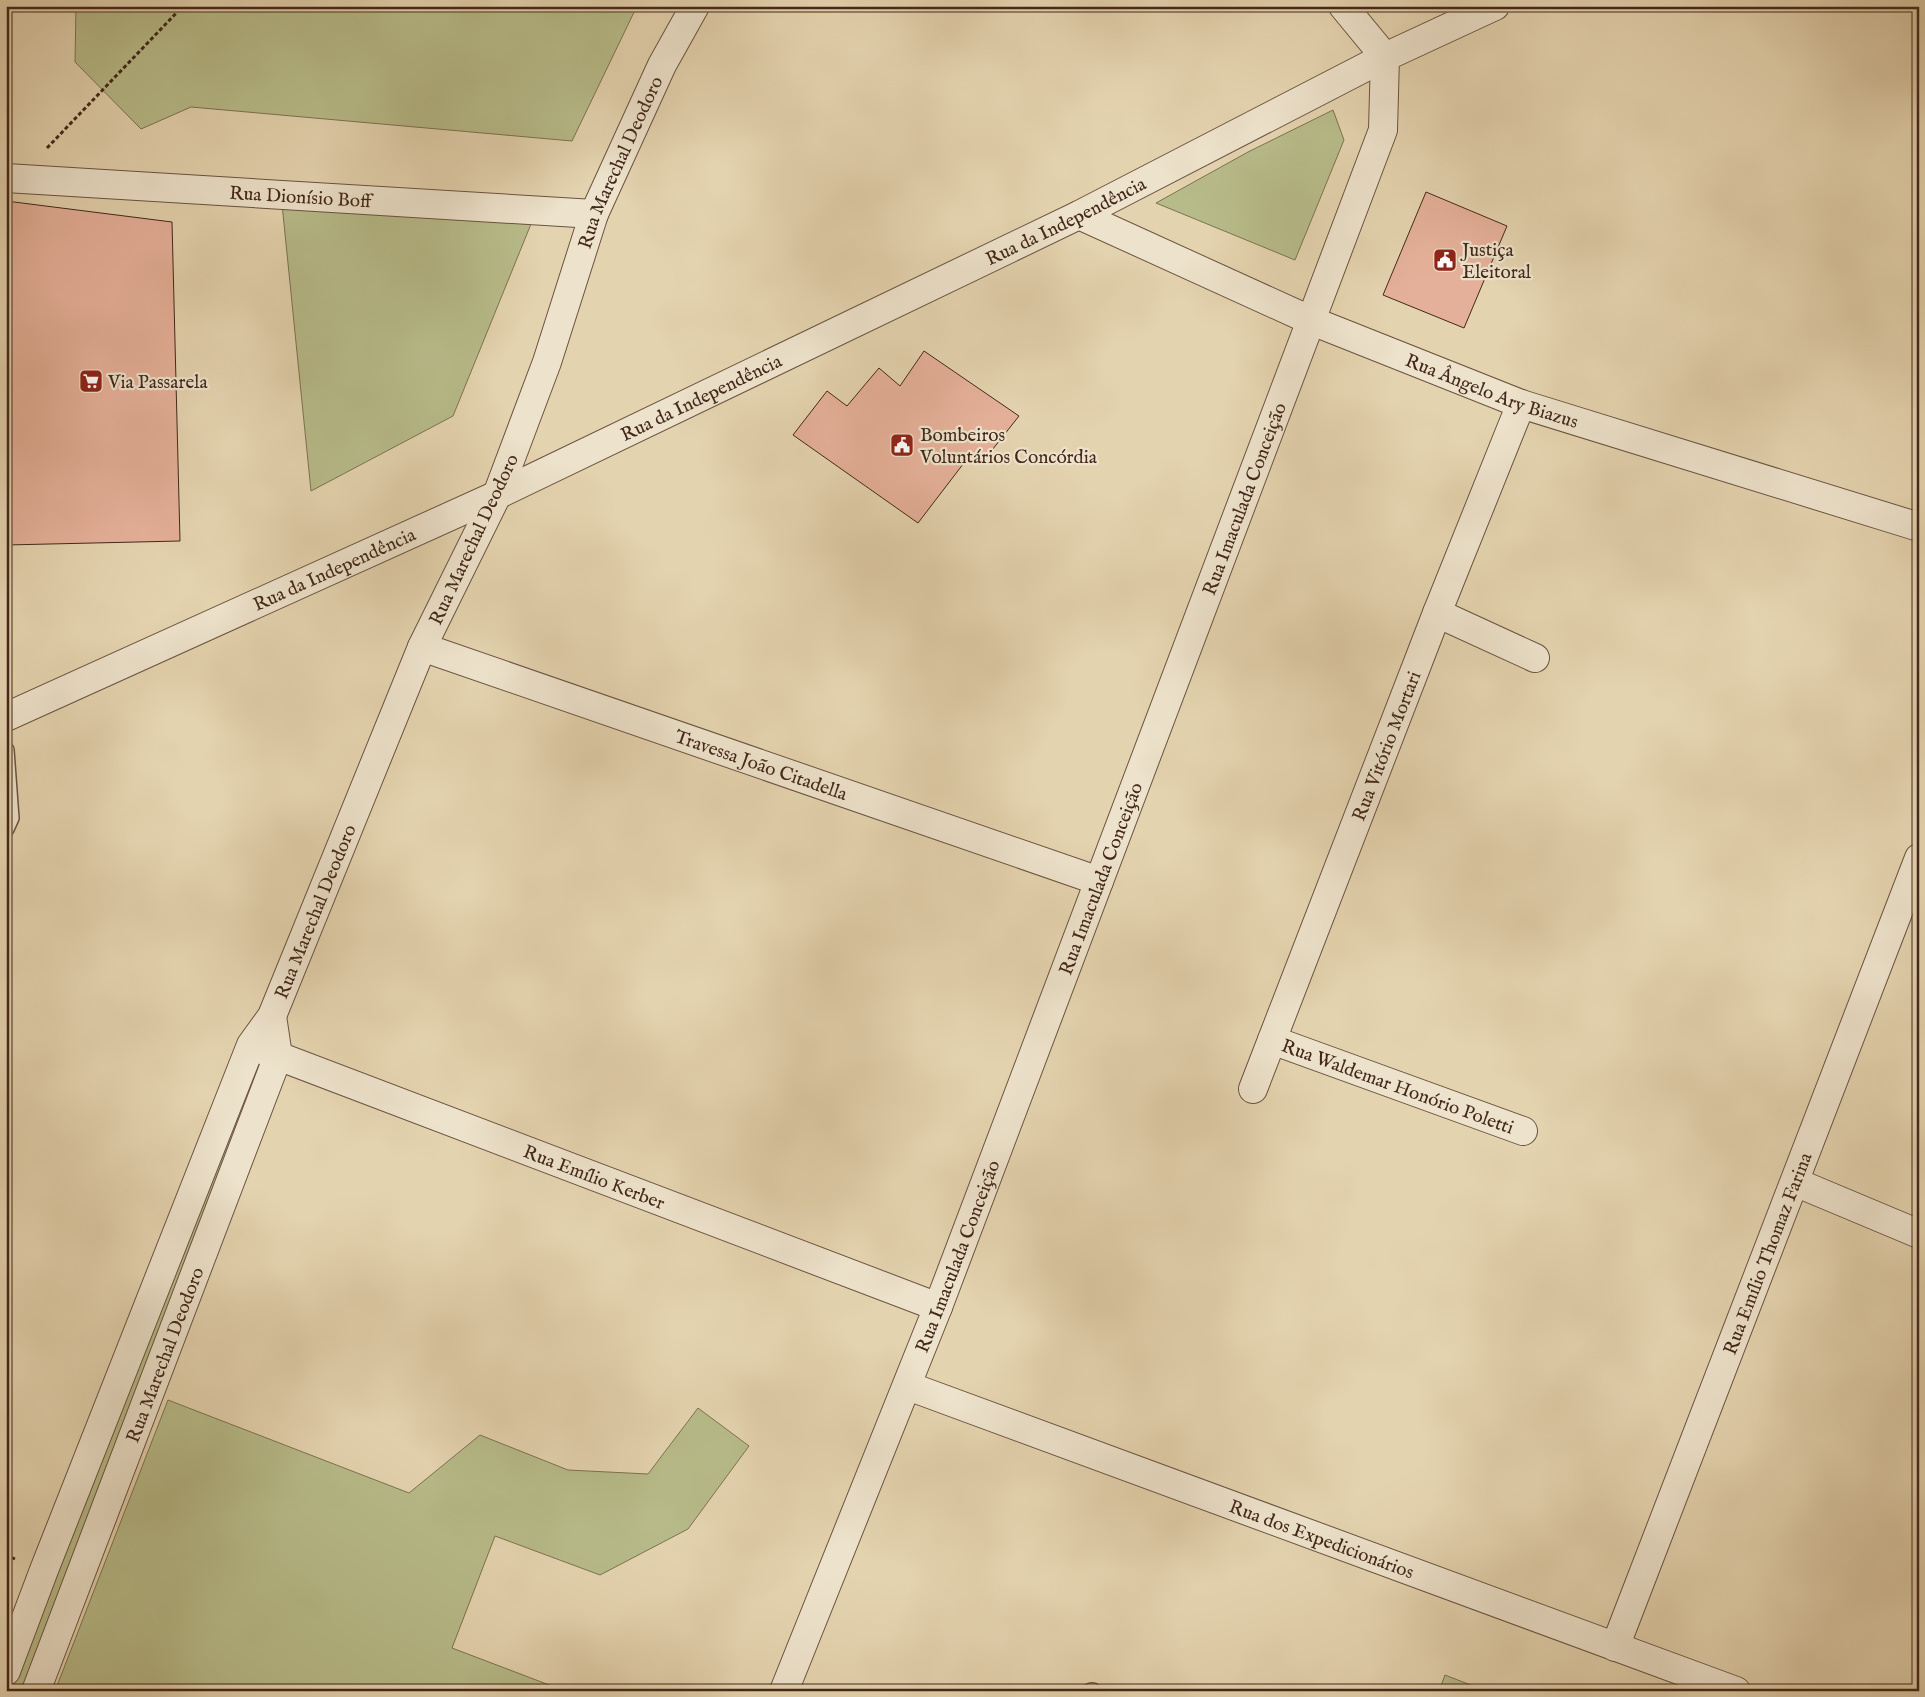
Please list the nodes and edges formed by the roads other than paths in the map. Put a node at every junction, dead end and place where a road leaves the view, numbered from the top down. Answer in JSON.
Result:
{"nodes":[{"id":1,"x":694,"y":6,"type":"edge"},
{"id":2,"x":1343,"y":6,"type":"edge"},
{"id":3,"x":1495,"y":6,"type":"edge"},
{"id":4,"x":1385,"y":57,"type":"junction"},
{"id":5,"x":12,"y":179,"type":"edge"},
{"id":6,"x":594,"y":214,"type":"junction"},
{"id":7,"x":1079,"y":215,"type":"junction"},
{"id":8,"x":1312,"y":321,"type":"junction"},
{"id":9,"x":1521,"y":404,"type":"junction"},
{"id":10,"x":496,"y":496,"type":"junction"},
{"id":11,"x":1919,"y":527,"type":"edge"},
{"id":12,"x":1437,"y":612,"type":"junction"},
{"id":13,"x":422,"y":647,"type":"junction"},
{"id":14,"x":1535,"y":658,"type":"dead end"},
{"id":15,"x":6,"y":717,"type":"edge"},
{"id":16,"x":6,"y":750,"type":"edge"},
{"id":17,"x":6,"y":829,"type":"edge"},
{"id":18,"x":1919,"y":858,"type":"edge"},
{"id":19,"x":1099,"y":881,"type":"junction"},
{"id":20,"x":272,"y":1016,"type":"junction"},
{"id":21,"x":1272,"y":1040,"type":"junction"},
{"id":22,"x":251,"y":1046,"type":"junction"},
{"id":23,"x":278,"y":1056,"type":"junction"},
{"id":24,"x":1253,"y":1089,"type":"dead end"},
{"id":25,"x":1523,"y":1131,"type":"dead end"},
{"id":26,"x":1795,"y":1182,"type":"junction"},
{"id":27,"x":1919,"y":1234,"type":"edge"},
{"id":28,"x":938,"y":1307,"type":"junction"},
{"id":29,"x":908,"y":1386,"type":"junction"},
{"id":30,"x":1615,"y":1647,"type":"junction"},
{"id":31,"x":6,"y":1671,"type":"edge"},
{"id":32,"x":36,"y":1691,"type":"edge"},
{"id":33,"x":784,"y":1691,"type":"edge"},
{"id":34,"x":1736,"y":1691,"type":"edge"}],
"edges":[{"from":1,"to":6,"type":"street","name":"Rua Marechal Deodoro"},
{"from":2,"to":4,"type":"street"},
{"from":3,"to":4,"type":"street","name":"Rua da Independência"},
{"from":4,"to":7,"type":"street","name":"Rua da Independência"},
{"from":4,"to":8,"type":"street","name":"Rua Imaculada Conceição"},
{"from":5,"to":6,"type":"street","name":"Rua Dionísio Boff"},
{"from":6,"to":10,"type":"street","name":"Rua Marechal Deodoro"},
{"from":7,"to":8,"type":"street","name":"Rua Ângelo Ary Biazus"},
{"from":7,"to":10,"type":"street","name":"Rua da Independência"},
{"from":8,"to":9,"type":"street","name":"Rua Ângelo Ary Biazus"},
{"from":8,"to":19,"type":"street","name":"Rua Imaculada Conceição"},
{"from":9,"to":11,"type":"street","name":"Rua Ângelo Ary Biazus"},
{"from":9,"to":12,"type":"street","name":"Rua Vitório Mortari"},
{"from":10,"to":13,"type":"street","name":"Rua Marechal Deodoro"},
{"from":10,"to":15,"type":"street","name":"Rua da Independência"},
{"from":12,"to":14,"type":"street"},
{"from":12,"to":21,"type":"street","name":"Rua Vitório Mortari"},
{"from":13,"to":19,"type":"street","name":"Travessa João Citadella"},
{"from":13,"to":20,"type":"street","name":"Rua Marechal Deodoro"},
{"from":16,"to":17,"type":"lane"},
{"from":18,"to":26,"type":"street","name":"Rua Emílio Thomaz Farina"},
{"from":19,"to":28,"type":"street","name":"Rua Imaculada Conceição"},
{"from":20,"to":22,"type":"street","name":"Rua Marechal Deodoro"},
{"from":20,"to":23,"type":"street","name":"Rua Marechal Deodoro"},
{"from":21,"to":24,"type":"street","name":"Rua Vitório Mortari"},
{"from":21,"to":25,"type":"street","name":"Rua Waldemar Honório Poletti"},
{"from":22,"to":23,"type":"street","name":"Rua Emílio Kerber"},
{"from":22,"to":31,"type":"street","name":"Rua Marechal Deodoro"},
{"from":23,"to":28,"type":"street","name":"Rua Emílio Kerber"},
{"from":23,"to":32,"type":"street","name":"Rua Marechal Deodoro"},
{"from":26,"to":27,"type":"street"},
{"from":26,"to":30,"type":"street","name":"Rua Emílio Thomaz Farina"},
{"from":28,"to":29,"type":"street","name":"Rua Imaculada Conceição"},
{"from":29,"to":30,"type":"street","name":"Rua dos Expedicionários"},
{"from":29,"to":33,"type":"street","name":"Rua Imaculada Conceição"},
{"from":30,"to":34,"type":"street","name":"Rua dos Expedicionários"}]}
